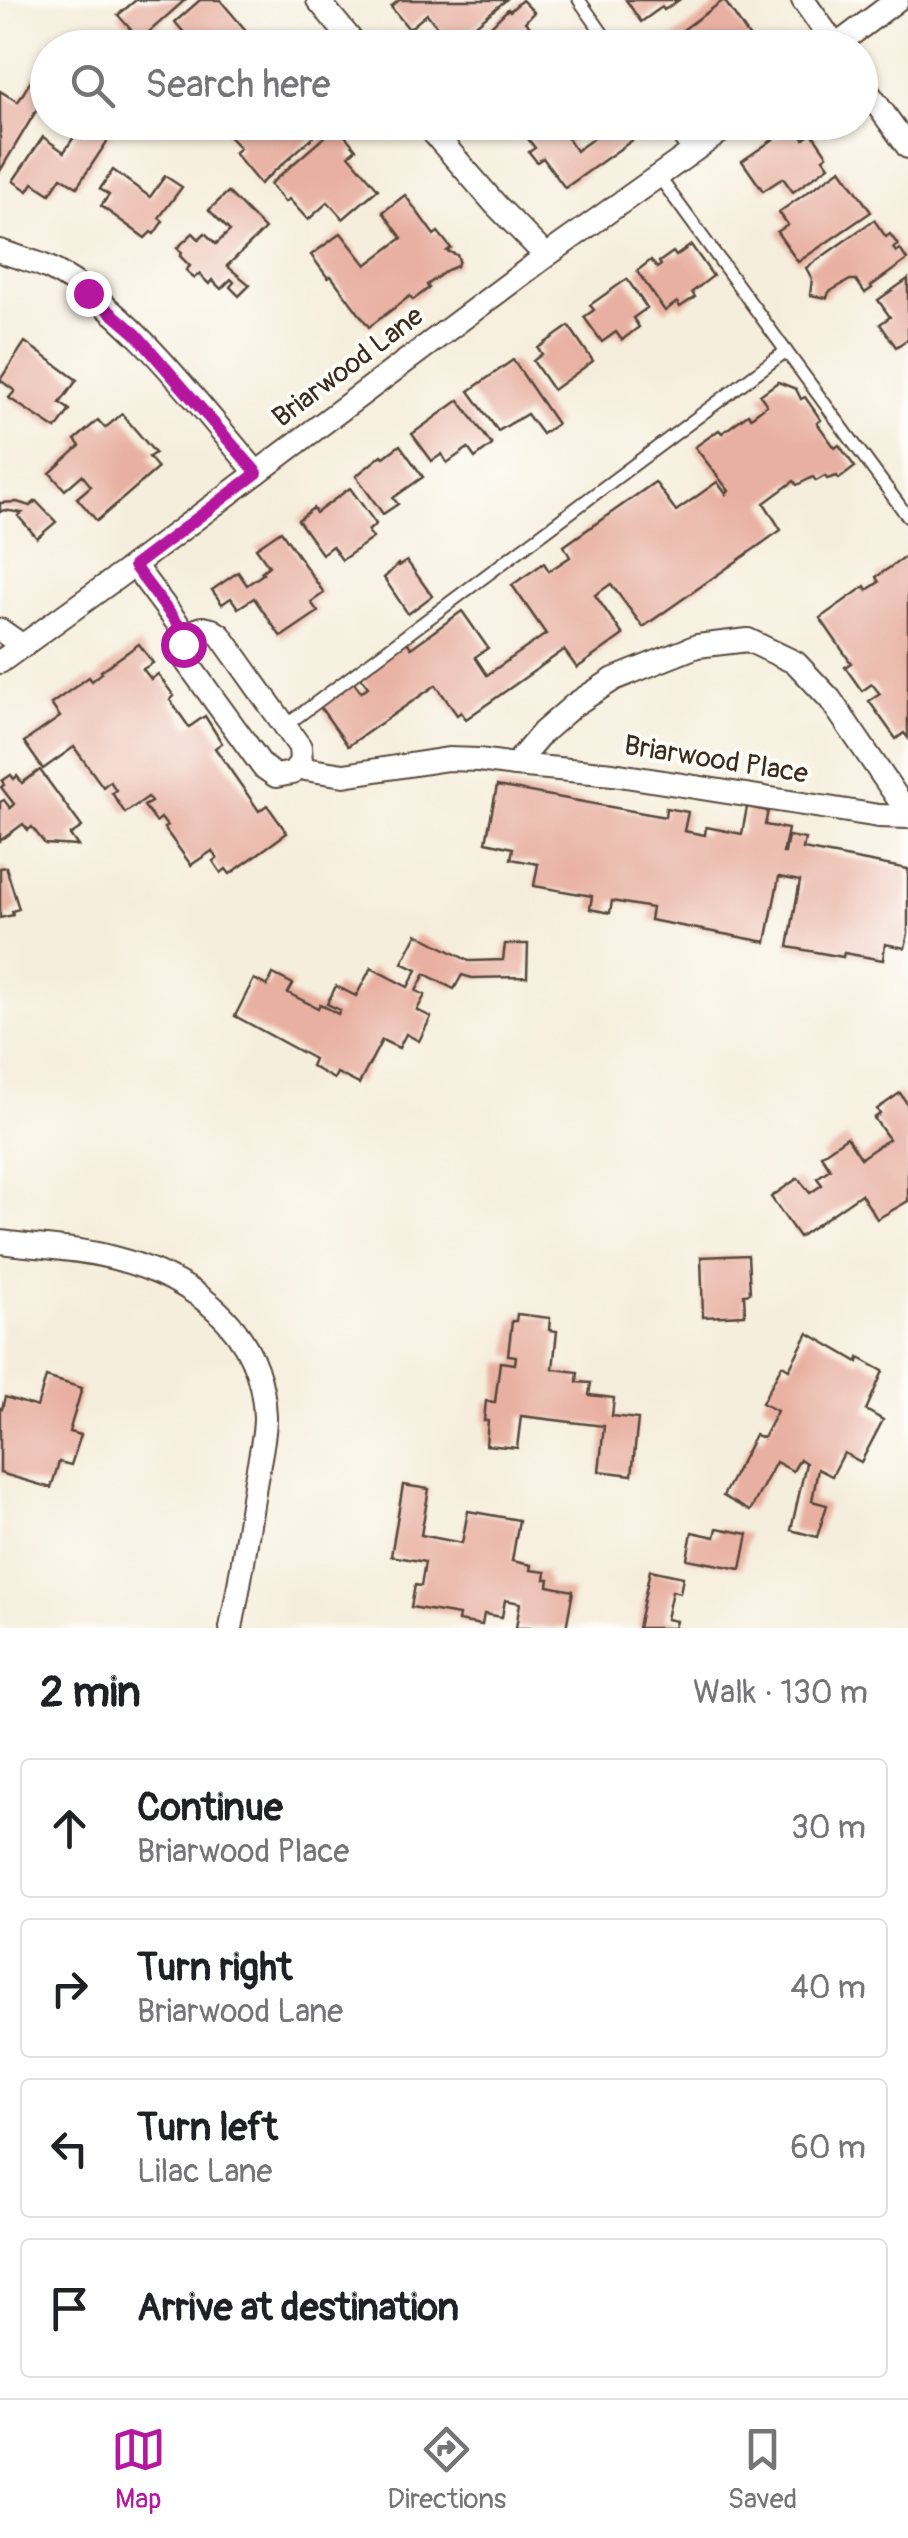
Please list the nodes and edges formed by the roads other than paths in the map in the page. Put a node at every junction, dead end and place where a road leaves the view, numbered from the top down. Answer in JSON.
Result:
{"nodes":[{"id":1,"x":318,"y":0,"type":"edge"},
{"id":2,"x":579,"y":0,"type":"edge"},
{"id":3,"x":803,"y":0,"type":"edge"},
{"id":4,"x":897,"y":0,"type":"edge"},
{"id":5,"x":343,"y":30,"type":"edge"},
{"id":6,"x":600,"y":30,"type":"edge"},
{"id":7,"x":823,"y":30,"type":"edge"},
{"id":8,"x":857,"y":30,"type":"edge"},
{"id":9,"x":878,"y":106,"type":"edge"},
{"id":10,"x":440,"y":140,"type":"edge"},
{"id":11,"x":680,"y":140,"type":"edge"},
{"id":12,"x":710,"y":140,"type":"edge"},
{"id":13,"x":908,"y":147,"type":"edge"},
{"id":14,"x":690,"y":155,"type":"junction"},
{"id":15,"x":659,"y":177,"type":"junction"},
{"id":16,"x":0,"y":251,"type":"edge"},
{"id":17,"x":546,"y":256,"type":"junction"},
{"id":18,"x":786,"y":351,"type":"junction"},
{"id":19,"x":257,"y":473,"type":"junction"},
{"id":20,"x":908,"y":517,"type":"edge"},
{"id":21,"x":134,"y":566,"type":"junction"},
{"id":22,"x":0,"y":630,"type":"edge"},
{"id":23,"x":187,"y":636,"type":"junction"},
{"id":24,"x":23,"y":646,"type":"junction"},
{"id":25,"x":0,"y":662,"type":"edge"},
{"id":26,"x":285,"y":726,"type":"junction"},
{"id":27,"x":515,"y":766,"type":"junction"},
{"id":28,"x":298,"y":768,"type":"junction"},
{"id":29,"x":908,"y":815,"type":"edge"},
{"id":30,"x":0,"y":1242,"type":"edge"},
{"id":31,"x":231,"y":1628,"type":"edge"}],
"edges":[{"from":1,"to":5,"type":"street"},
{"from":2,"to":6,"type":"lane"},
{"from":3,"to":7,"type":"street"},
{"from":4,"to":8,"type":"street"},
{"from":9,"to":13,"type":"street"},
{"from":10,"to":17,"type":"street"},
{"from":11,"to":14,"type":"lane"},
{"from":12,"to":14,"type":"street","name":"Briarwood Lane"},
{"from":14,"to":15,"type":"street","name":"Briarwood Lane"},
{"from":15,"to":17,"type":"street","name":"Briarwood Lane"},
{"from":15,"to":18,"type":"lane"},
{"from":16,"to":19,"type":"street"},
{"from":17,"to":19,"type":"street","name":"Briarwood Lane"},
{"from":18,"to":20,"type":"lane"},
{"from":18,"to":26,"type":"lane"},
{"from":19,"to":21,"type":"street","name":"Briarwood Lane"},
{"from":21,"to":23,"type":"street","name":"Briarwood Place"},
{"from":21,"to":24,"type":"street","name":"Briarwood Lane"},
{"from":22,"to":24,"type":"street"},
{"from":23,"to":26,"type":"street"},
{"from":23,"to":28,"type":"street","name":"Briarwood Place"},
{"from":24,"to":25,"type":"street","name":"Briarwood Lane"},
{"from":26,"to":28,"type":"street"},
{"from":27,"to":28,"type":"street","name":"Briarwood Place"},
{"from":27,"to":29,"type":"street","name":"Briarwood Place"},
{"from":27,"to":29,"type":"street","name":"Briarwood Place"},
{"from":30,"to":31,"type":"street"}]}
